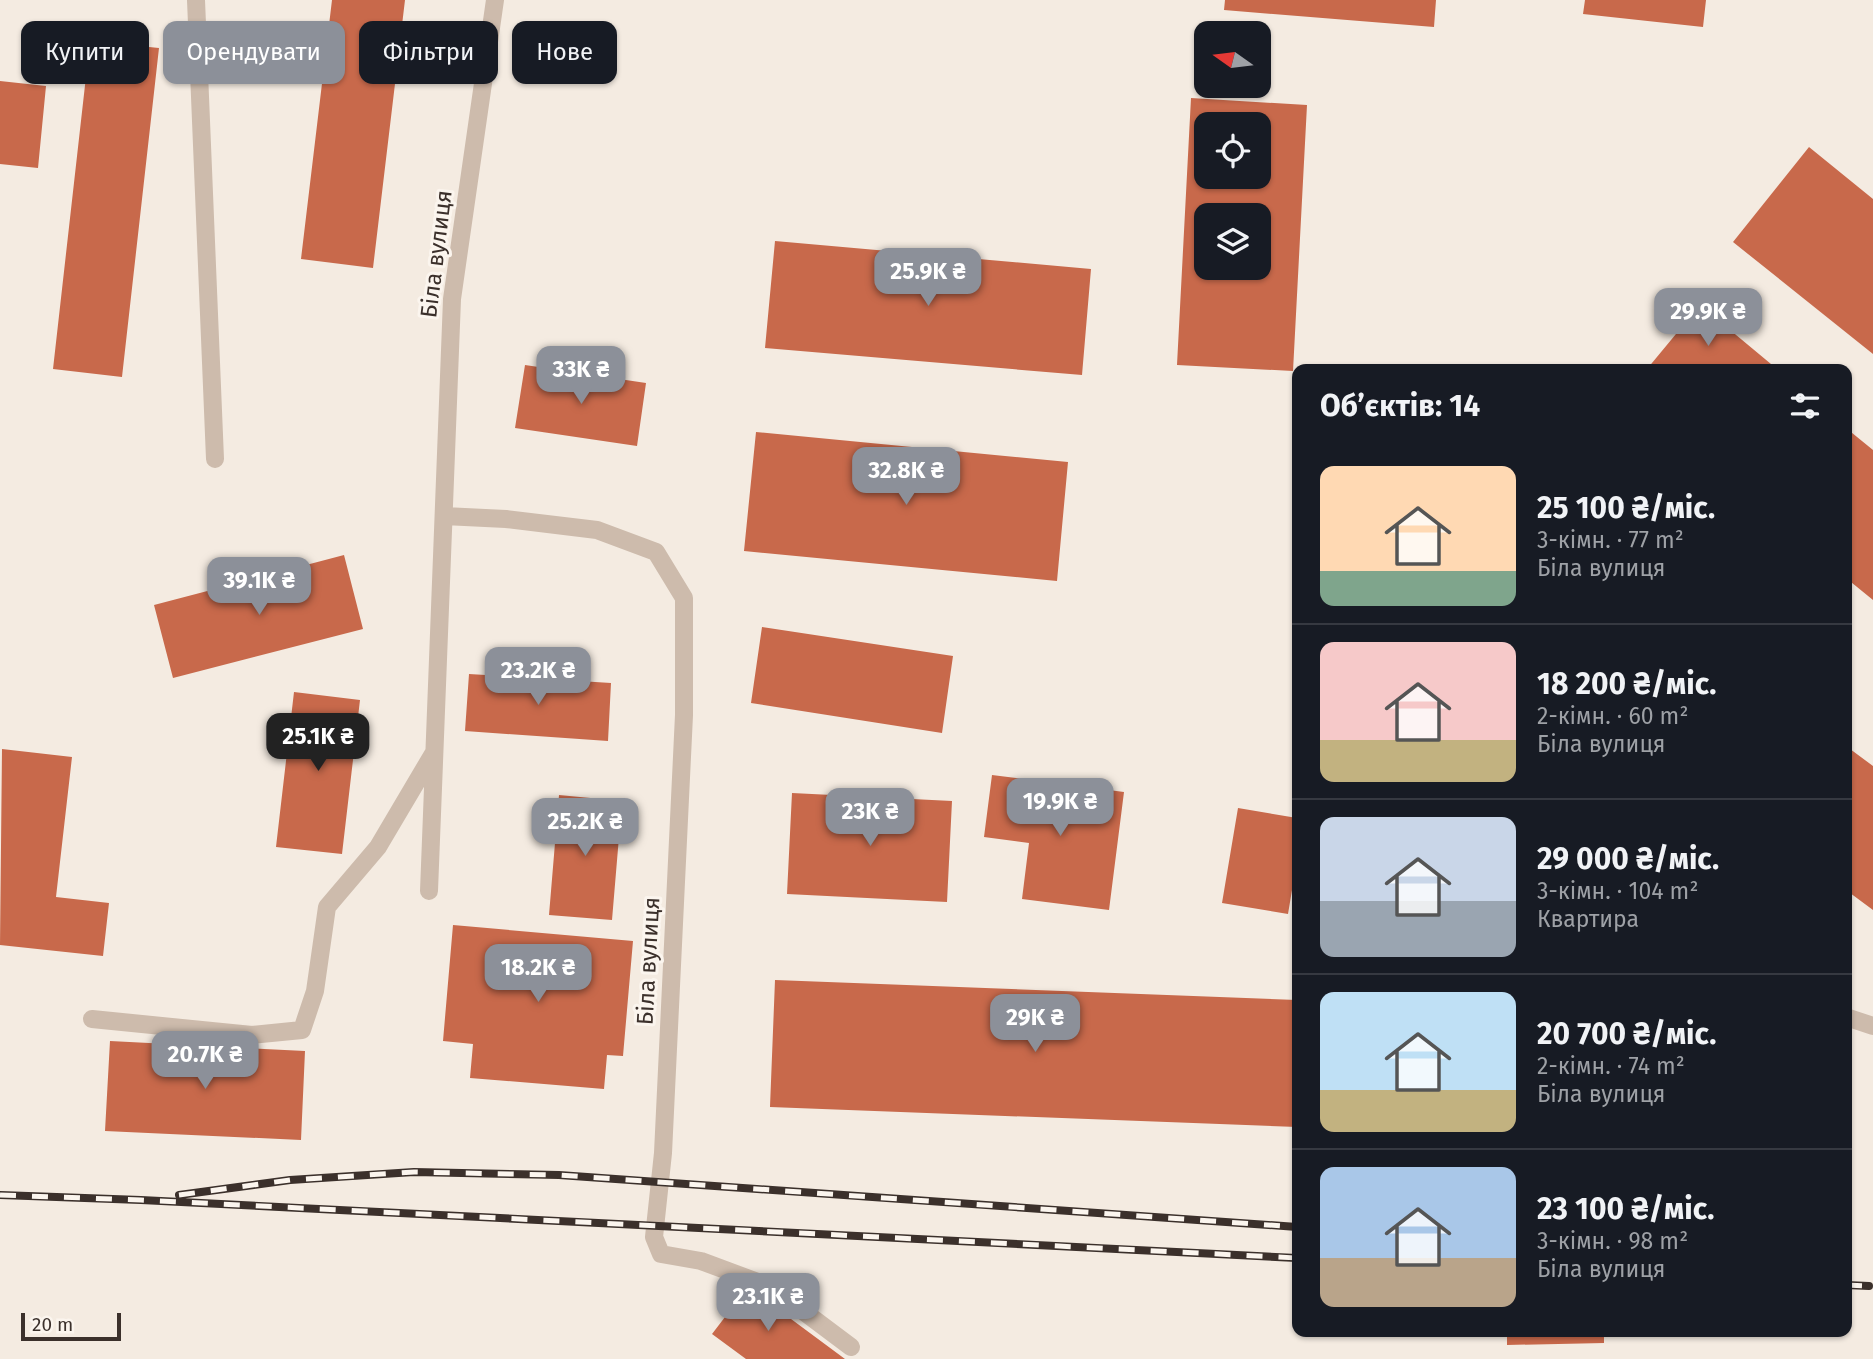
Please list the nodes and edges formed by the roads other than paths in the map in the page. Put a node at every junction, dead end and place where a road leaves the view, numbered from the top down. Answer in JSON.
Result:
{"nodes":[{"id":1,"x":196,"y":0,"type":"edge"},
{"id":2,"x":495,"y":0,"type":"edge"},
{"id":3,"x":215,"y":459,"type":"dead end"},
{"id":4,"x":444,"y":516,"type":"junction"},
{"id":5,"x":435,"y":751,"type":"junction"},
{"id":6,"x":429,"y":891,"type":"dead end"},
{"id":7,"x":92,"y":1019,"type":"dead end"},
{"id":8,"x":1852,"y":1019,"type":"edge"},
{"id":9,"x":1873,"y":1027,"type":"edge"},
{"id":10,"x":851,"y":1347,"type":"dead end"}],
"edges":[{"from":1,"to":3,"type":"street"},
{"from":2,"to":4,"type":"street","name":"Біла вулиця"},
{"from":4,"to":5,"type":"street","name":"Біла вулиця"},
{"from":4,"to":10,"type":"street","name":"Біла вулиця"},
{"from":5,"to":6,"type":"street","name":"Біла вулиця"},
{"from":5,"to":7,"type":"street"},
{"from":8,"to":9,"type":"street"}]}
